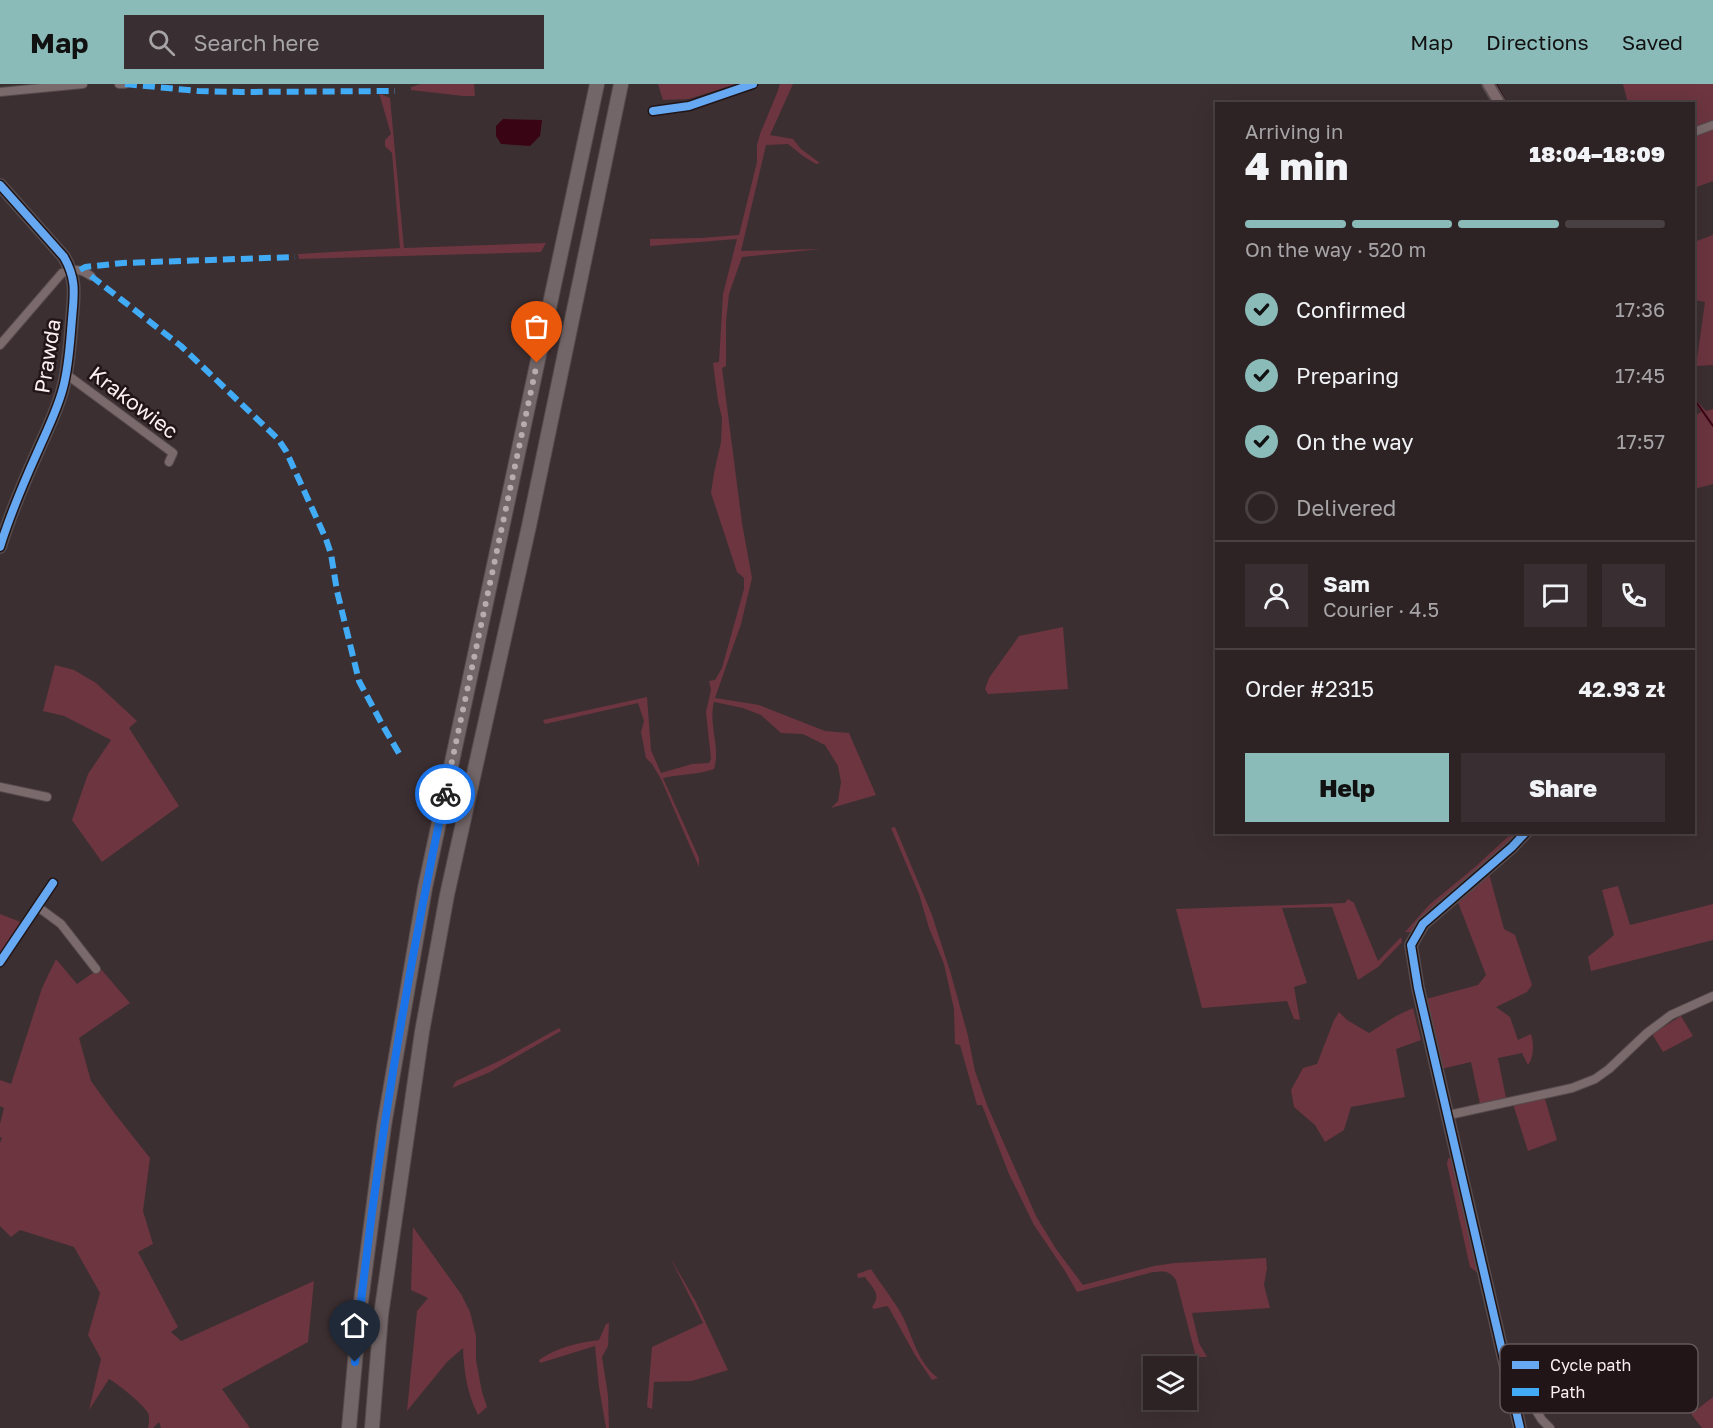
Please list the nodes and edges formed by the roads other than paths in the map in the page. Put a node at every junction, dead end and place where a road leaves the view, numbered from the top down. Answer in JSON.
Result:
{"nodes":[{"id":1,"x":83,"y":84,"type":"edge"},
{"id":2,"x":119,"y":84,"type":"edge"},
{"id":3,"x":125,"y":84,"type":"edge"},
{"id":4,"x":597,"y":84,"type":"edge"},
{"id":5,"x":621,"y":84,"type":"edge"},
{"id":6,"x":753,"y":84,"type":"edge"},
{"id":7,"x":1488,"y":84,"type":"edge"},
{"id":8,"x":0,"y":92,"type":"edge"},
{"id":9,"x":1499,"y":102,"type":"edge"},
{"id":10,"x":653,"y":111,"type":"dead end"},
{"id":11,"x":1713,"y":125,"type":"edge"},
{"id":12,"x":1695,"y":132,"type":"edge"},
{"id":13,"x":0,"y":185,"type":"edge"},
{"id":14,"x":71,"y":269,"type":"junction"},
{"id":15,"x":91,"y":276,"type":"dead end"},
{"id":16,"x":0,"y":345,"type":"edge"},
{"id":17,"x":66,"y":374,"type":"junction"},
{"id":18,"x":169,"y":462,"type":"dead end"},
{"id":19,"x":0,"y":547,"type":"edge"},
{"id":20,"x":0,"y":787,"type":"edge"},
{"id":21,"x":47,"y":797,"type":"dead end"},
{"id":22,"x":1524,"y":834,"type":"edge"},
{"id":23,"x":53,"y":883,"type":"dead end"},
{"id":24,"x":38,"y":908,"type":"junction"},
{"id":25,"x":0,"y":962,"type":"edge"},
{"id":26,"x":96,"y":969,"type":"dead end"},
{"id":27,"x":1713,"y":996,"type":"edge"},
{"id":28,"x":1449,"y":1115,"type":"junction"},
{"id":29,"x":1502,"y":1344,"type":"edge"},
{"id":30,"x":1517,"y":1413,"type":"edge"},
{"id":31,"x":1539,"y":1413,"type":"edge"},
{"id":32,"x":349,"y":1428,"type":"edge"},
{"id":33,"x":372,"y":1428,"type":"edge"},
{"id":34,"x":1520,"y":1428,"type":"edge"},
{"id":35,"x":1550,"y":1428,"type":"edge"}],
"edges":[{"from":1,"to":8,"type":"street"},
{"from":2,"to":3,"type":"street"},
{"from":4,"to":32,"type":"highway"},
{"from":5,"to":33,"type":"highway"},
{"from":6,"to":10,"type":"street"},
{"from":7,"to":9,"type":"street"},
{"from":11,"to":12,"type":"street"},
{"from":13,"to":14,"type":"street"},
{"from":14,"to":15,"type":"street"},
{"from":14,"to":16,"type":"street"},
{"from":14,"to":17,"type":"street","name":"Prawda"},
{"from":17,"to":18,"type":"street","name":"Krakowiec"},
{"from":17,"to":19,"type":"street","name":"Prawda"},
{"from":20,"to":21,"type":"street"},
{"from":22,"to":28,"type":"street"},
{"from":23,"to":24,"type":"street"},
{"from":24,"to":25,"type":"street"},
{"from":24,"to":26,"type":"street"},
{"from":27,"to":28,"type":"street"},
{"from":28,"to":29,"type":"street"},
{"from":30,"to":34,"type":"street"},
{"from":31,"to":35,"type":"street"}]}
